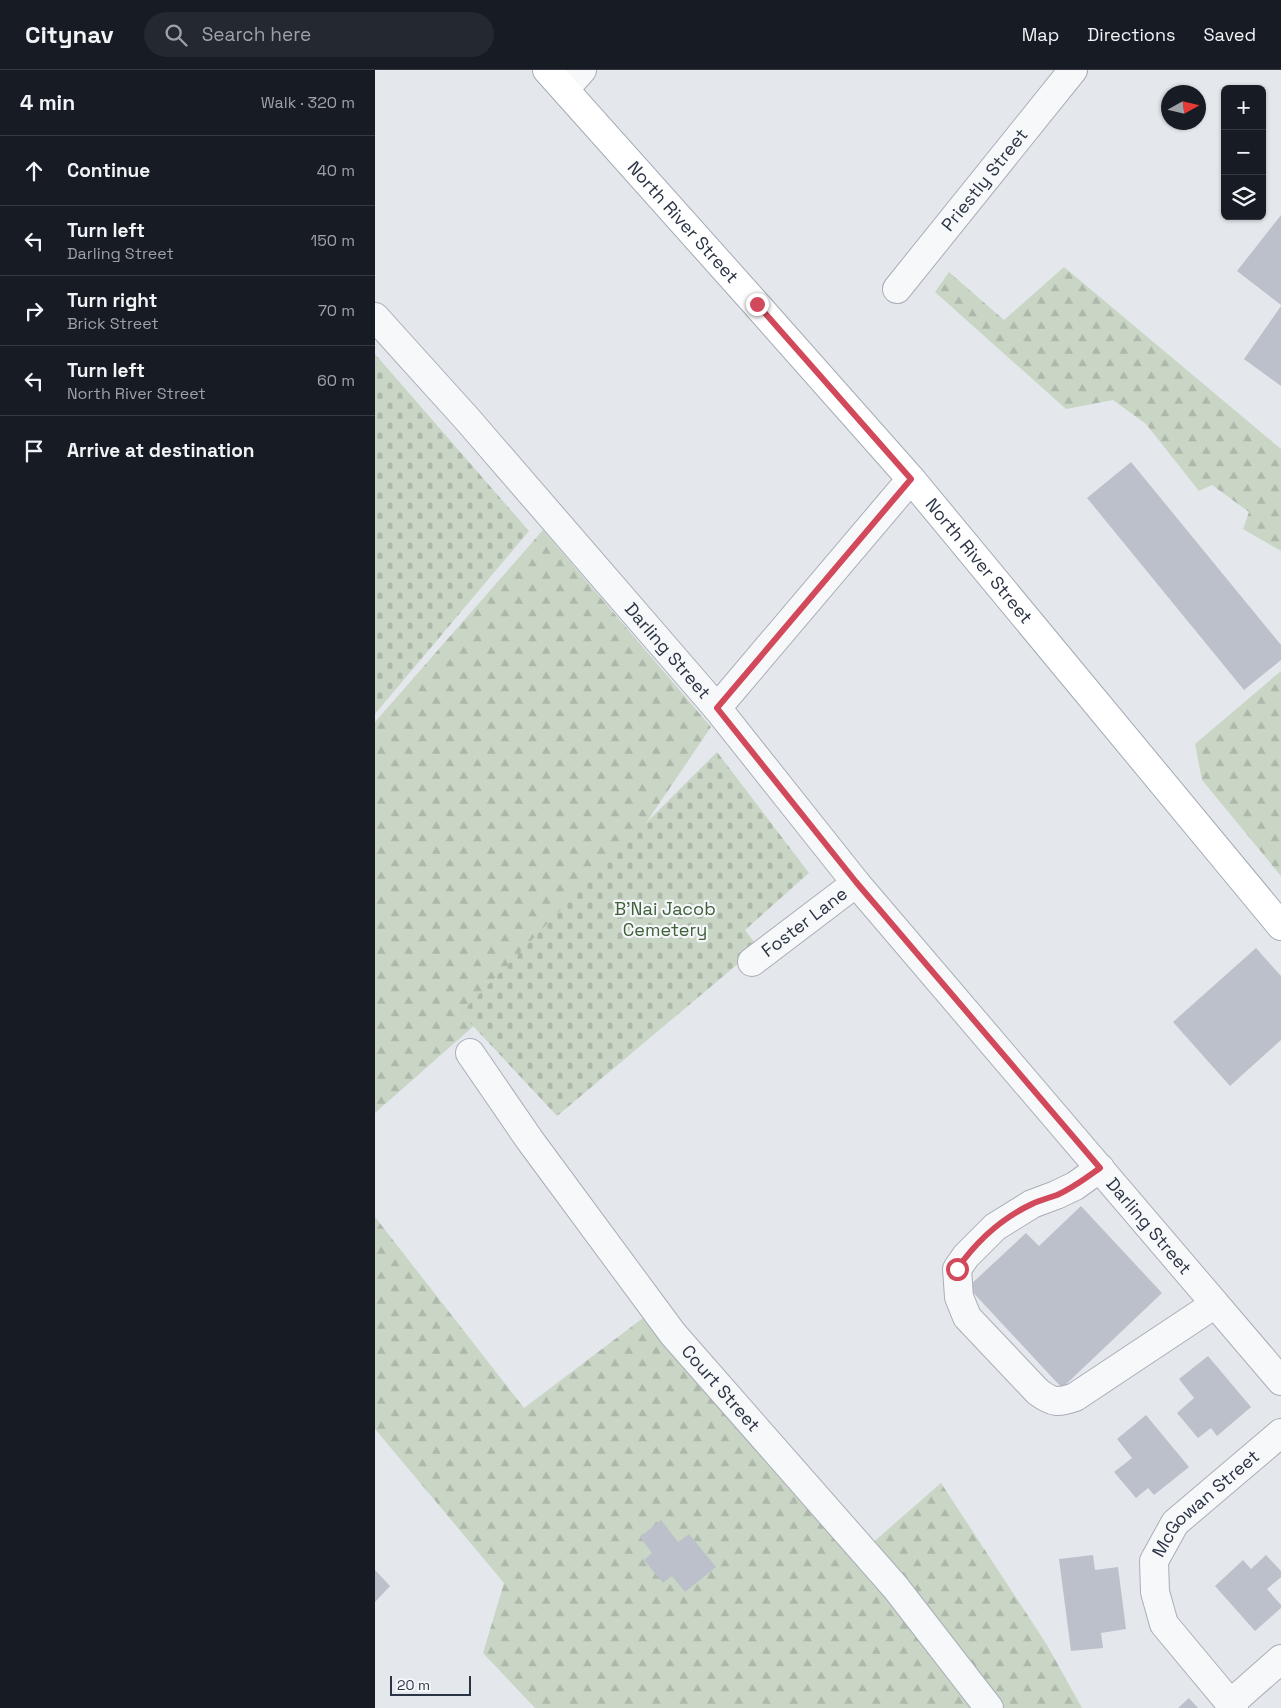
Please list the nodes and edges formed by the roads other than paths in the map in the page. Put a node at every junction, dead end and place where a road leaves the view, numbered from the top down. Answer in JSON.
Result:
{"nodes":[{"id":1,"x":1073,"y":70,"type":"edge"},
{"id":2,"x":564,"y":76,"type":"edge"},
{"id":3,"x":897,"y":289,"type":"dead end"},
{"id":4,"x":375,"y":317,"type":"edge"},
{"id":5,"x":911,"y":479,"type":"junction"},
{"id":6,"x":717,"y":708,"type":"junction"},
{"id":7,"x":856,"y":882,"type":"junction"},
{"id":8,"x":1281,"y":926,"type":"edge"},
{"id":9,"x":753,"y":962,"type":"dead end"},
{"id":10,"x":470,"y":1053,"type":"dead end"},
{"id":11,"x":1100,"y":1168,"type":"junction"},
{"id":12,"x":1215,"y":1304,"type":"junction"},
{"id":13,"x":1281,"y":1381,"type":"edge"},
{"id":14,"x":1281,"y":1433,"type":"edge"},
{"id":15,"x":1281,"y":1659,"type":"edge"},
{"id":16,"x":1232,"y":1706,"type":"edge"},
{"id":17,"x":989,"y":1708,"type":"edge"}],
"edges":[{"from":1,"to":3,"type":"street","name":"Priestly Street"},
{"from":2,"to":5,"type":"main road","name":"North River Street"},
{"from":4,"to":6,"type":"street","name":"Darling Street"},
{"from":5,"to":6,"type":"street"},
{"from":5,"to":8,"type":"main road","name":"North River Street"},
{"from":6,"to":7,"type":"street","name":"Darling Street"},
{"from":7,"to":9,"type":"street","name":"Foster Lane"},
{"from":7,"to":11,"type":"street","name":"Darling Street"},
{"from":10,"to":17,"type":"street","name":"Court Street"},
{"from":11,"to":12,"type":"street","name":"Darling Street"},
{"from":11,"to":12,"type":"street"},
{"from":12,"to":13,"type":"street","name":"Darling Street"},
{"from":14,"to":16,"type":"street","name":"McGowan Street"},
{"from":15,"to":16,"type":"street"}]}
